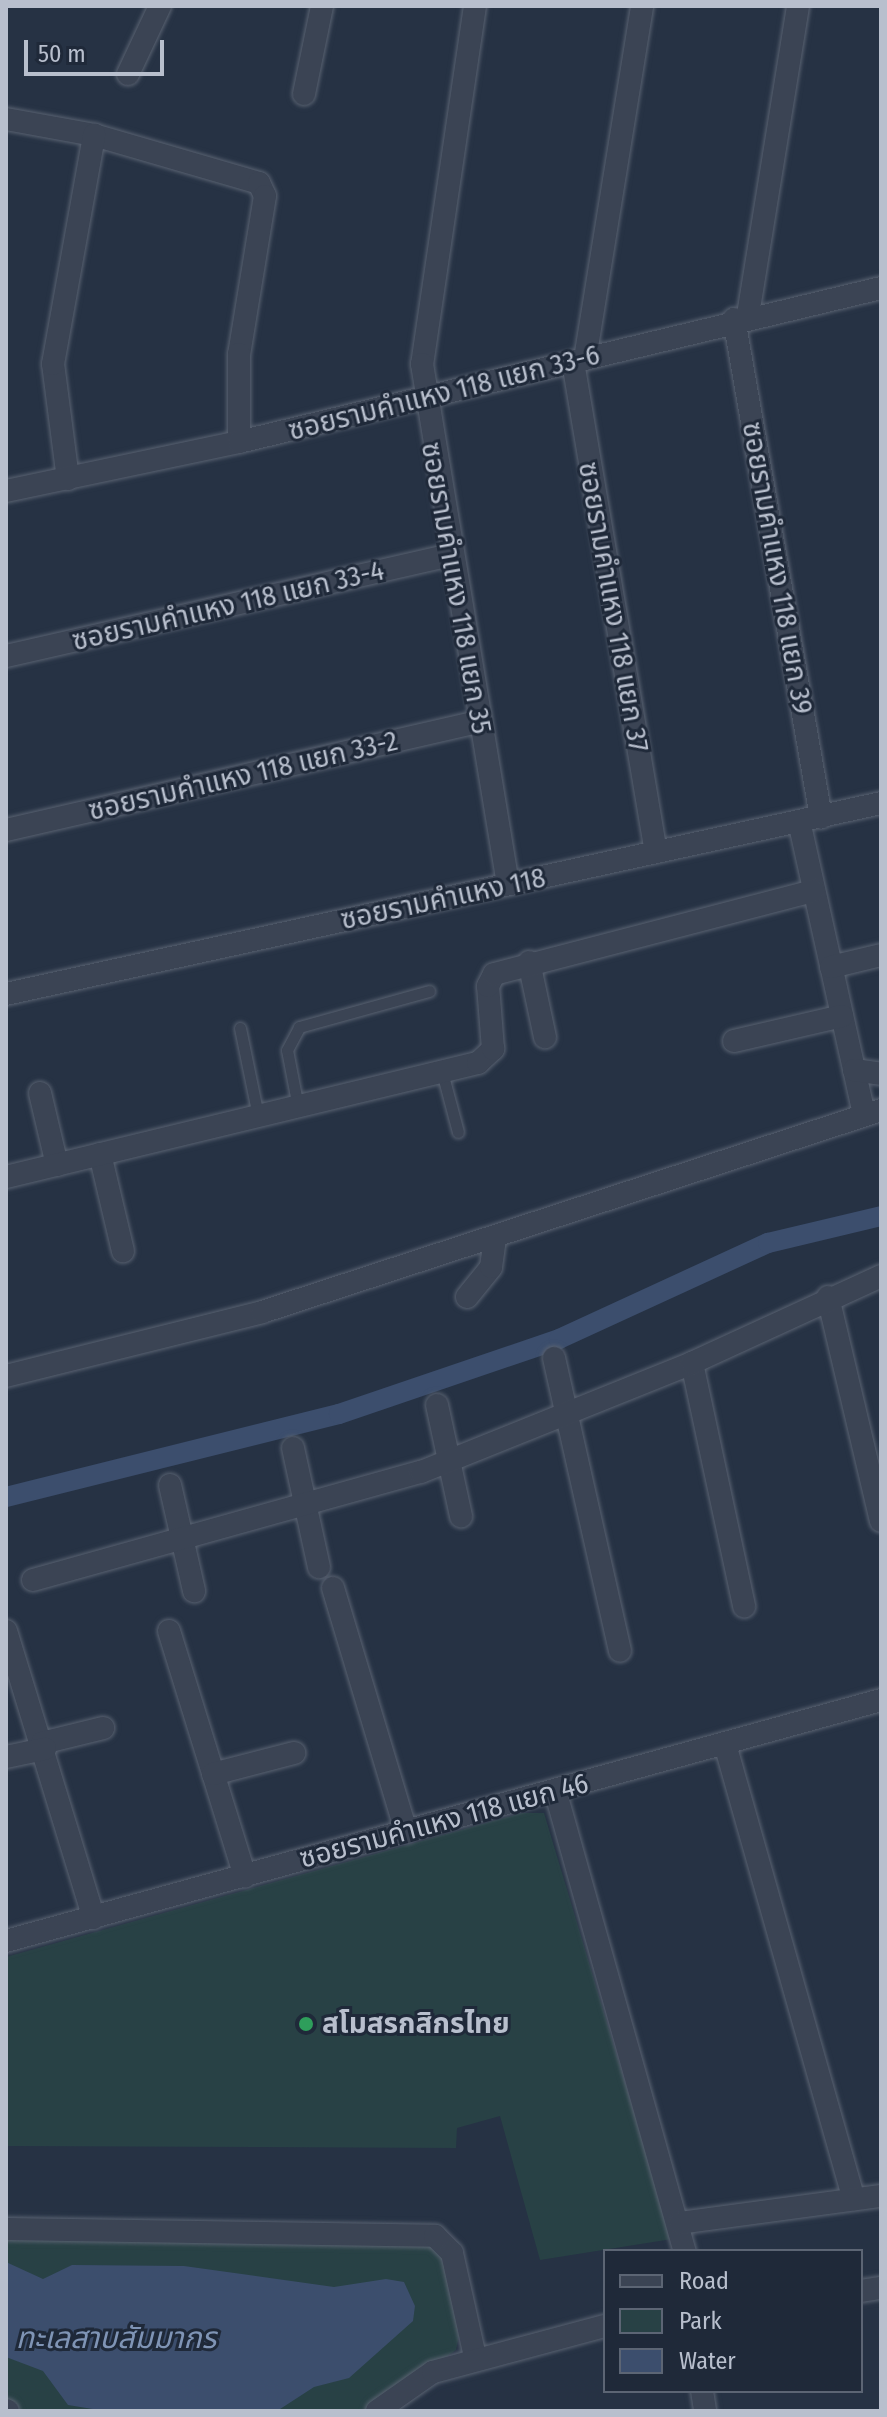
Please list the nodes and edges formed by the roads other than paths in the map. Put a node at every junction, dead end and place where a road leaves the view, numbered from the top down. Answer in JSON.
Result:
{"nodes":[{"id":1,"x":160,"y":6,"type":"edge"},
{"id":2,"x":322,"y":6,"type":"edge"},
{"id":3,"x":475,"y":6,"type":"edge"},
{"id":4,"x":642,"y":6,"type":"edge"},
{"id":5,"x":798,"y":6,"type":"edge"},
{"id":6,"x":128,"y":74,"type":"dead end"},
{"id":7,"x":304,"y":94,"type":"dead end"},
{"id":8,"x":6,"y":119,"type":"edge"},
{"id":9,"x":94,"y":135,"type":"junction"},
{"id":10,"x":881,"y":288,"type":"edge"},
{"id":11,"x":741,"y":317,"type":"junction"},
{"id":12,"x":579,"y":360,"type":"junction"},
{"id":13,"x":423,"y":398,"type":"junction"},
{"id":14,"x":239,"y":442,"type":"junction"},
{"id":15,"x":68,"y":479,"type":"junction"},
{"id":16,"x":6,"y":491,"type":"edge"},
{"id":17,"x":450,"y":555,"type":"junction"},
{"id":18,"x":6,"y":656,"type":"edge"},
{"id":19,"x":479,"y":722,"type":"junction"},
{"id":20,"x":881,"y":803,"type":"edge"},
{"id":21,"x":810,"y":819,"type":"junction"},
{"id":22,"x":6,"y":830,"type":"edge"},
{"id":23,"x":656,"y":852,"type":"junction"},
{"id":24,"x":508,"y":884,"type":"junction"},
{"id":25,"x":813,"y":891,"type":"junction"},
{"id":26,"x":881,"y":955,"type":"edge"},
{"id":27,"x":529,"y":962,"type":"junction"},
{"id":28,"x":831,"y":967,"type":"junction"},
{"id":29,"x":429,"y":991,"type":"dead end"},
{"id":30,"x":6,"y":994,"type":"edge"},
{"id":31,"x":842,"y":1016,"type":"junction"},
{"id":32,"x":240,"y":1028,"type":"dead end"},
{"id":33,"x":545,"y":1037,"type":"dead end"},
{"id":34,"x":734,"y":1041,"type":"dead end"},
{"id":35,"x":854,"y":1070,"type":"junction"},
{"id":36,"x":442,"y":1072,"type":"junction"},
{"id":37,"x":881,"y":1074,"type":"edge"},
{"id":38,"x":40,"y":1093,"type":"dead end"},
{"id":39,"x":298,"y":1107,"type":"junction"},
{"id":40,"x":873,"y":1112,"type":"edge"},
{"id":41,"x":258,"y":1116,"type":"junction"},
{"id":42,"x":458,"y":1132,"type":"dead end"},
{"id":43,"x":100,"y":1154,"type":"junction"},
{"id":44,"x":57,"y":1165,"type":"junction"},
{"id":45,"x":6,"y":1177,"type":"edge"},
{"id":46,"x":495,"y":1237,"type":"junction"},
{"id":47,"x":123,"y":1251,"type":"dead end"},
{"id":48,"x":881,"y":1276,"type":"edge"},
{"id":49,"x":467,"y":1297,"type":"dead end"},
{"id":50,"x":828,"y":1297,"type":"junction"},
{"id":51,"x":554,"y":1358,"type":"dead end"},
{"id":52,"x":692,"y":1363,"type":"junction"},
{"id":53,"x":6,"y":1376,"type":"edge"},
{"id":54,"x":437,"y":1405,"type":"dead end"},
{"id":55,"x":568,"y":1410,"type":"junction"},
{"id":56,"x":293,"y":1448,"type":"dead end"},
{"id":57,"x":450,"y":1461,"type":"junction"},
{"id":58,"x":170,"y":1485,"type":"dead end"},
{"id":59,"x":304,"y":1508,"type":"junction"},
{"id":60,"x":461,"y":1516,"type":"dead end"},
{"id":61,"x":881,"y":1521,"type":"edge"},
{"id":62,"x":182,"y":1543,"type":"junction"},
{"id":63,"x":319,"y":1567,"type":"dead end"},
{"id":64,"x":33,"y":1580,"type":"dead end"},
{"id":65,"x":333,"y":1588,"type":"dead end"},
{"id":66,"x":194,"y":1591,"type":"dead end"},
{"id":67,"x":744,"y":1606,"type":"dead end"},
{"id":68,"x":6,"y":1631,"type":"edge"},
{"id":69,"x":169,"y":1631,"type":"dead end"},
{"id":70,"x":620,"y":1651,"type":"dead end"},
{"id":71,"x":881,"y":1700,"type":"edge"},
{"id":72,"x":103,"y":1728,"type":"dead end"},
{"id":73,"x":725,"y":1744,"type":"junction"},
{"id":74,"x":44,"y":1746,"type":"junction"},
{"id":75,"x":294,"y":1753,"type":"dead end"},
{"id":76,"x":6,"y":1757,"type":"edge"},
{"id":77,"x":213,"y":1774,"type":"junction"},
{"id":78,"x":555,"y":1790,"type":"junction"},
{"id":79,"x":406,"y":1832,"type":"junction"},
{"id":80,"x":245,"y":1876,"type":"junction"},
{"id":81,"x":94,"y":1918,"type":"junction"},
{"id":82,"x":6,"y":1941,"type":"edge"},
{"id":83,"x":881,"y":2196,"type":"edge"},
{"id":84,"x":854,"y":2199,"type":"junction"},
{"id":85,"x":680,"y":2223,"type":"junction"},
{"id":86,"x":6,"y":2229,"type":"edge"},
{"id":87,"x":685,"y":2249,"type":"edge"},
{"id":88,"x":603,"y":2326,"type":"edge"},
{"id":89,"x":475,"y":2357,"type":"junction"},
{"id":90,"x":377,"y":2411,"type":"edge"}],
"edges":[{"from":1,"to":6,"type":"street"},
{"from":2,"to":7,"type":"street"},
{"from":3,"to":13,"type":"street","name":"ซอยรามคำแหง 118 แยก 35"},
{"from":4,"to":12,"type":"street","name":"ซอยรามคำแหง 118 แยก 37"},
{"from":5,"to":11,"type":"street","name":"ซอยรามคำแหง 118 แยก 39"},
{"from":8,"to":9,"type":"street"},
{"from":9,"to":14,"type":"street"},
{"from":9,"to":15,"type":"street"},
{"from":10,"to":11,"type":"street","name":"ซอยรามคำแหง 118 แยก 33-6"},
{"from":11,"to":12,"type":"street","name":"ซอยรามคำแหง 118 แยก 33-6"},
{"from":11,"to":21,"type":"street","name":"ซอยรามคำแหง 118 แยก 39"},
{"from":12,"to":13,"type":"street","name":"ซอยรามคำแหง 118 แยก 33-6"},
{"from":12,"to":23,"type":"street","name":"ซอยรามคำแหง 118 แยก 37"},
{"from":13,"to":14,"type":"street","name":"ซอยรามคำแหง 118 แยก 33-6"},
{"from":13,"to":17,"type":"street","name":"ซอยรามคำแหง 118 แยก 35"},
{"from":14,"to":15,"type":"street","name":"ซอยรามคำแหง 118 แยก 33-6"},
{"from":15,"to":16,"type":"street","name":"ซอยรามคำแหง 118 แยก 33-6"},
{"from":17,"to":18,"type":"street","name":"ซอยรามคำแหง 118 แยก 33-4"},
{"from":17,"to":19,"type":"street","name":"ซอยรามคำแหง 118 แยก 35"},
{"from":19,"to":22,"type":"street","name":"ซอยรามคำแหง 118 แยก 33-2"},
{"from":19,"to":24,"type":"street","name":"ซอยรามคำแหง 118 แยก 35"},
{"from":20,"to":21,"type":"street","name":"ซอยรามคำแหง 118"},
{"from":21,"to":23,"type":"street","name":"ซอยรามคำแหง 118"},
{"from":21,"to":25,"type":"street","name":"ซอยรามคำแหง 118 แยก 39"},
{"from":23,"to":24,"type":"street","name":"ซอยรามคำแหง 118"},
{"from":24,"to":30,"type":"street","name":"ซอยรามคำแหง 118"},
{"from":25,"to":27,"type":"street"},
{"from":25,"to":28,"type":"street","name":"ซอยรามคำแหง 118 แยก 39"},
{"from":26,"to":28,"type":"street"},
{"from":27,"to":33,"type":"street"},
{"from":27,"to":36,"type":"street"},
{"from":28,"to":31,"type":"street","name":"ซอยรามคำแหง 118 แยก 39"},
{"from":29,"to":39,"type":"lane"},
{"from":31,"to":34,"type":"street"},
{"from":31,"to":35,"type":"street","name":"ซอยรามคำแหง 118 แยก 39"},
{"from":32,"to":41,"type":"lane"},
{"from":35,"to":37,"type":"street"},
{"from":35,"to":40,"type":"street","name":"ซอยรามคำแหง 118 แยก 39"},
{"from":36,"to":39,"type":"street"},
{"from":36,"to":42,"type":"lane"},
{"from":38,"to":44,"type":"street"},
{"from":39,"to":41,"type":"street"},
{"from":40,"to":46,"type":"street"},
{"from":41,"to":43,"type":"street"},
{"from":43,"to":44,"type":"street"},
{"from":43,"to":47,"type":"street"},
{"from":44,"to":45,"type":"street"},
{"from":46,"to":49,"type":"street"},
{"from":46,"to":53,"type":"street"},
{"from":48,"to":50,"type":"street"},
{"from":50,"to":52,"type":"street"},
{"from":50,"to":61,"type":"street"},
{"from":51,"to":55,"type":"street"},
{"from":52,"to":55,"type":"street"},
{"from":52,"to":67,"type":"street"},
{"from":54,"to":57,"type":"street"},
{"from":55,"to":57,"type":"street"},
{"from":55,"to":70,"type":"street"},
{"from":56,"to":59,"type":"street"},
{"from":57,"to":59,"type":"street"},
{"from":57,"to":60,"type":"street"},
{"from":58,"to":62,"type":"street"},
{"from":59,"to":62,"type":"street"},
{"from":59,"to":63,"type":"street"},
{"from":62,"to":64,"type":"street"},
{"from":62,"to":66,"type":"street"},
{"from":65,"to":79,"type":"street"},
{"from":68,"to":74,"type":"street"},
{"from":69,"to":77,"type":"street"},
{"from":71,"to":73,"type":"street","name":"ซอยรามคำแหง 118 แยก 46"},
{"from":72,"to":74,"type":"street"},
{"from":73,"to":78,"type":"street","name":"ซอยรามคำแหง 118 แยก 46"},
{"from":73,"to":84,"type":"street"},
{"from":74,"to":76,"type":"street"},
{"from":74,"to":81,"type":"street"},
{"from":75,"to":77,"type":"street"},
{"from":77,"to":80,"type":"street"},
{"from":78,"to":79,"type":"street","name":"ซอยรามคำแหง 118 แยก 46"},
{"from":78,"to":85,"type":"street"},
{"from":79,"to":80,"type":"street","name":"ซอยรามคำแหง 118 แยก 46"},
{"from":80,"to":81,"type":"street","name":"ซอยรามคำแหง 118 แยก 46"},
{"from":81,"to":82,"type":"street","name":"ซอยรามคำแหง 118 แยก 46"},
{"from":83,"to":84,"type":"street"},
{"from":84,"to":85,"type":"street"},
{"from":85,"to":87,"type":"street"},
{"from":86,"to":89,"type":"street"},
{"from":88,"to":89,"type":"street"},
{"from":89,"to":90,"type":"street"}]}
